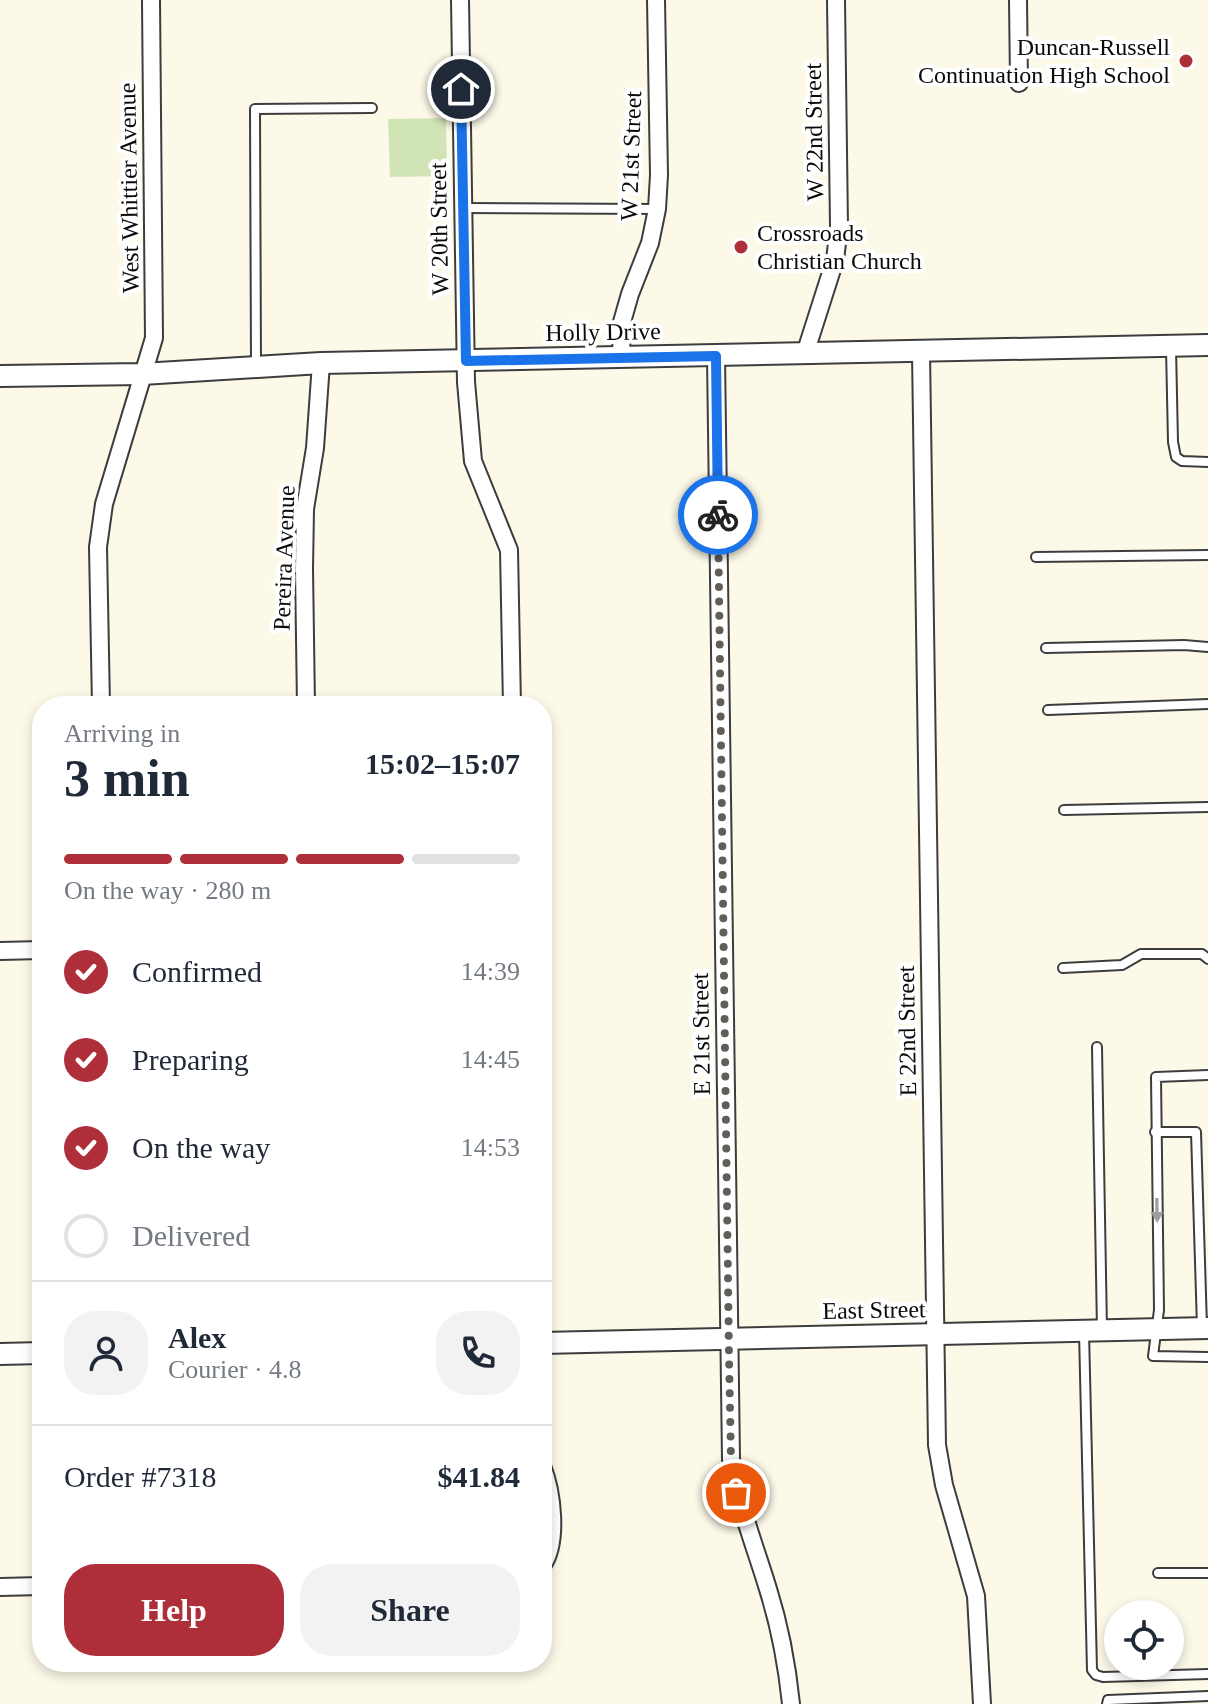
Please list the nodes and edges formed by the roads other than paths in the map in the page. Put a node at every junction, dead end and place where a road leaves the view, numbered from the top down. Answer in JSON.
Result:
{"nodes":[{"id":1,"x":151,"y":0,"type":"edge"},
{"id":2,"x":460,"y":0,"type":"edge"},
{"id":3,"x":656,"y":0,"type":"edge"},
{"id":4,"x":836,"y":0,"type":"edge"},
{"id":5,"x":1018,"y":0,"type":"edge"},
{"id":6,"x":1019,"y":83,"type":"dead end"},
{"id":7,"x":372,"y":108,"type":"dead end"},
{"id":8,"x":462,"y":208,"type":"junction"},
{"id":9,"x":657,"y":209,"type":"junction"},
{"id":10,"x":1208,"y":345,"type":"edge"},
{"id":11,"x":1171,"y":347,"type":"junction"},
{"id":12,"x":921,"y":352,"type":"junction"},
{"id":13,"x":805,"y":354,"type":"junction"},
{"id":14,"x":716,"y":356,"type":"junction"},
{"id":15,"x":621,"y":358,"type":"junction"},
{"id":16,"x":466,"y":361,"type":"junction"},
{"id":17,"x":321,"y":363,"type":"junction"},
{"id":18,"x":256,"y":367,"type":"junction"},
{"id":19,"x":142,"y":374,"type":"junction"},
{"id":20,"x":0,"y":376,"type":"edge"},
{"id":21,"x":1208,"y":462,"type":"edge"},
{"id":22,"x":1208,"y":555,"type":"edge"},
{"id":23,"x":1036,"y":557,"type":"dead end"},
{"id":24,"x":1208,"y":647,"type":"edge"},
{"id":25,"x":1046,"y":648,"type":"dead end"},
{"id":26,"x":101,"y":696,"type":"edge"},
{"id":27,"x":306,"y":696,"type":"edge"},
{"id":28,"x":512,"y":696,"type":"edge"},
{"id":29,"x":1208,"y":704,"type":"edge"},
{"id":30,"x":1048,"y":710,"type":"dead end"},
{"id":31,"x":1208,"y":807,"type":"edge"},
{"id":32,"x":1064,"y":810,"type":"dead end"},
{"id":33,"x":32,"y":950,"type":"edge"},
{"id":34,"x":0,"y":951,"type":"edge"},
{"id":35,"x":1208,"y":959,"type":"edge"},
{"id":36,"x":1063,"y":968,"type":"dead end"},
{"id":37,"x":1097,"y":1047,"type":"dead end"},
{"id":38,"x":1208,"y":1075,"type":"edge"},
{"id":39,"x":1155,"y":1132,"type":"junction"},
{"id":40,"x":1158,"y":1320,"type":"junction"},
{"id":41,"x":1205,"y":1328,"type":"edge"},
{"id":42,"x":1093,"y":1331,"type":"junction"},
{"id":43,"x":936,"y":1335,"type":"junction"},
{"id":44,"x":728,"y":1339,"type":"junction"},
{"id":45,"x":552,"y":1343,"type":"edge"},
{"id":46,"x":32,"y":1353,"type":"edge"},
{"id":47,"x":0,"y":1354,"type":"edge"},
{"id":48,"x":1208,"y":1357,"type":"edge"},
{"id":49,"x":1158,"y":1573,"type":"dead end"},
{"id":50,"x":1208,"y":1573,"type":"edge"},
{"id":51,"x":32,"y":1586,"type":"edge"},
{"id":52,"x":0,"y":1587,"type":"edge"},
{"id":53,"x":1208,"y":1674,"type":"edge"},
{"id":54,"x":1208,"y":1696,"type":"edge"},
{"id":55,"x":791,"y":1704,"type":"edge"},
{"id":56,"x":982,"y":1704,"type":"edge"},
{"id":57,"x":1107,"y":1704,"type":"edge"}],
"edges":[{"from":1,"to":19,"type":"street","name":"West Whittier Avenue"},
{"from":2,"to":8,"type":"street","name":"W 20th Street"},
{"from":3,"to":9,"type":"street","name":"W 21st Street"},
{"from":4,"to":13,"type":"street","name":"W 22nd Street"},
{"from":5,"to":6,"type":"street"},
{"from":7,"to":18,"type":"lane"},
{"from":8,"to":9,"type":"lane"},
{"from":8,"to":16,"type":"street","name":"W 20th Street"},
{"from":9,"to":15,"type":"street","name":"W 21st Street"},
{"from":10,"to":11,"type":"street","name":"Holly Drive"},
{"from":11,"to":12,"type":"street","name":"Holly Drive"},
{"from":11,"to":21,"type":"lane"},
{"from":12,"to":13,"type":"street","name":"Holly Drive"},
{"from":12,"to":43,"type":"street","name":"E 22nd Street"},
{"from":13,"to":14,"type":"street","name":"Holly Drive"},
{"from":14,"to":15,"type":"street","name":"Holly Drive"},
{"from":14,"to":44,"type":"street","name":"E 21st Street"},
{"from":15,"to":16,"type":"street","name":"Holly Drive"},
{"from":16,"to":17,"type":"street","name":"Holly Drive"},
{"from":16,"to":28,"type":"street","name":"W 20th Street"},
{"from":17,"to":18,"type":"street","name":"Holly Drive"},
{"from":17,"to":27,"type":"street","name":"Pereira Avenue"},
{"from":18,"to":19,"type":"street","name":"Holly Drive"},
{"from":19,"to":20,"type":"street","name":"Holly Drive"},
{"from":19,"to":26,"type":"street","name":"West Whittier Avenue"},
{"from":22,"to":23,"type":"lane"},
{"from":24,"to":25,"type":"lane"},
{"from":29,"to":30,"type":"lane"},
{"from":31,"to":32,"type":"lane"},
{"from":33,"to":34,"type":"street"},
{"from":35,"to":36,"type":"lane"},
{"from":37,"to":42,"type":"lane"},
{"from":38,"to":39,"type":"lane"},
{"from":39,"to":40,"type":"lane","one_way":true},
{"from":39,"to":41,"type":"lane"},
{"from":40,"to":41,"type":"street","name":"East Street"},
{"from":40,"to":42,"type":"street","name":"East Street"},
{"from":40,"to":48,"type":"lane"},
{"from":42,"to":43,"type":"street","name":"East Street"},
{"from":42,"to":53,"type":"lane"},
{"from":43,"to":44,"type":"street","name":"East Street"},
{"from":43,"to":56,"type":"street","name":"E 22nd Street"},
{"from":44,"to":45,"type":"street","name":"East Street"},
{"from":44,"to":55,"type":"street","name":"E 21st Street"},
{"from":46,"to":47,"type":"street"},
{"from":49,"to":50,"type":"lane"},
{"from":51,"to":52,"type":"street"},
{"from":54,"to":57,"type":"lane"}]}
